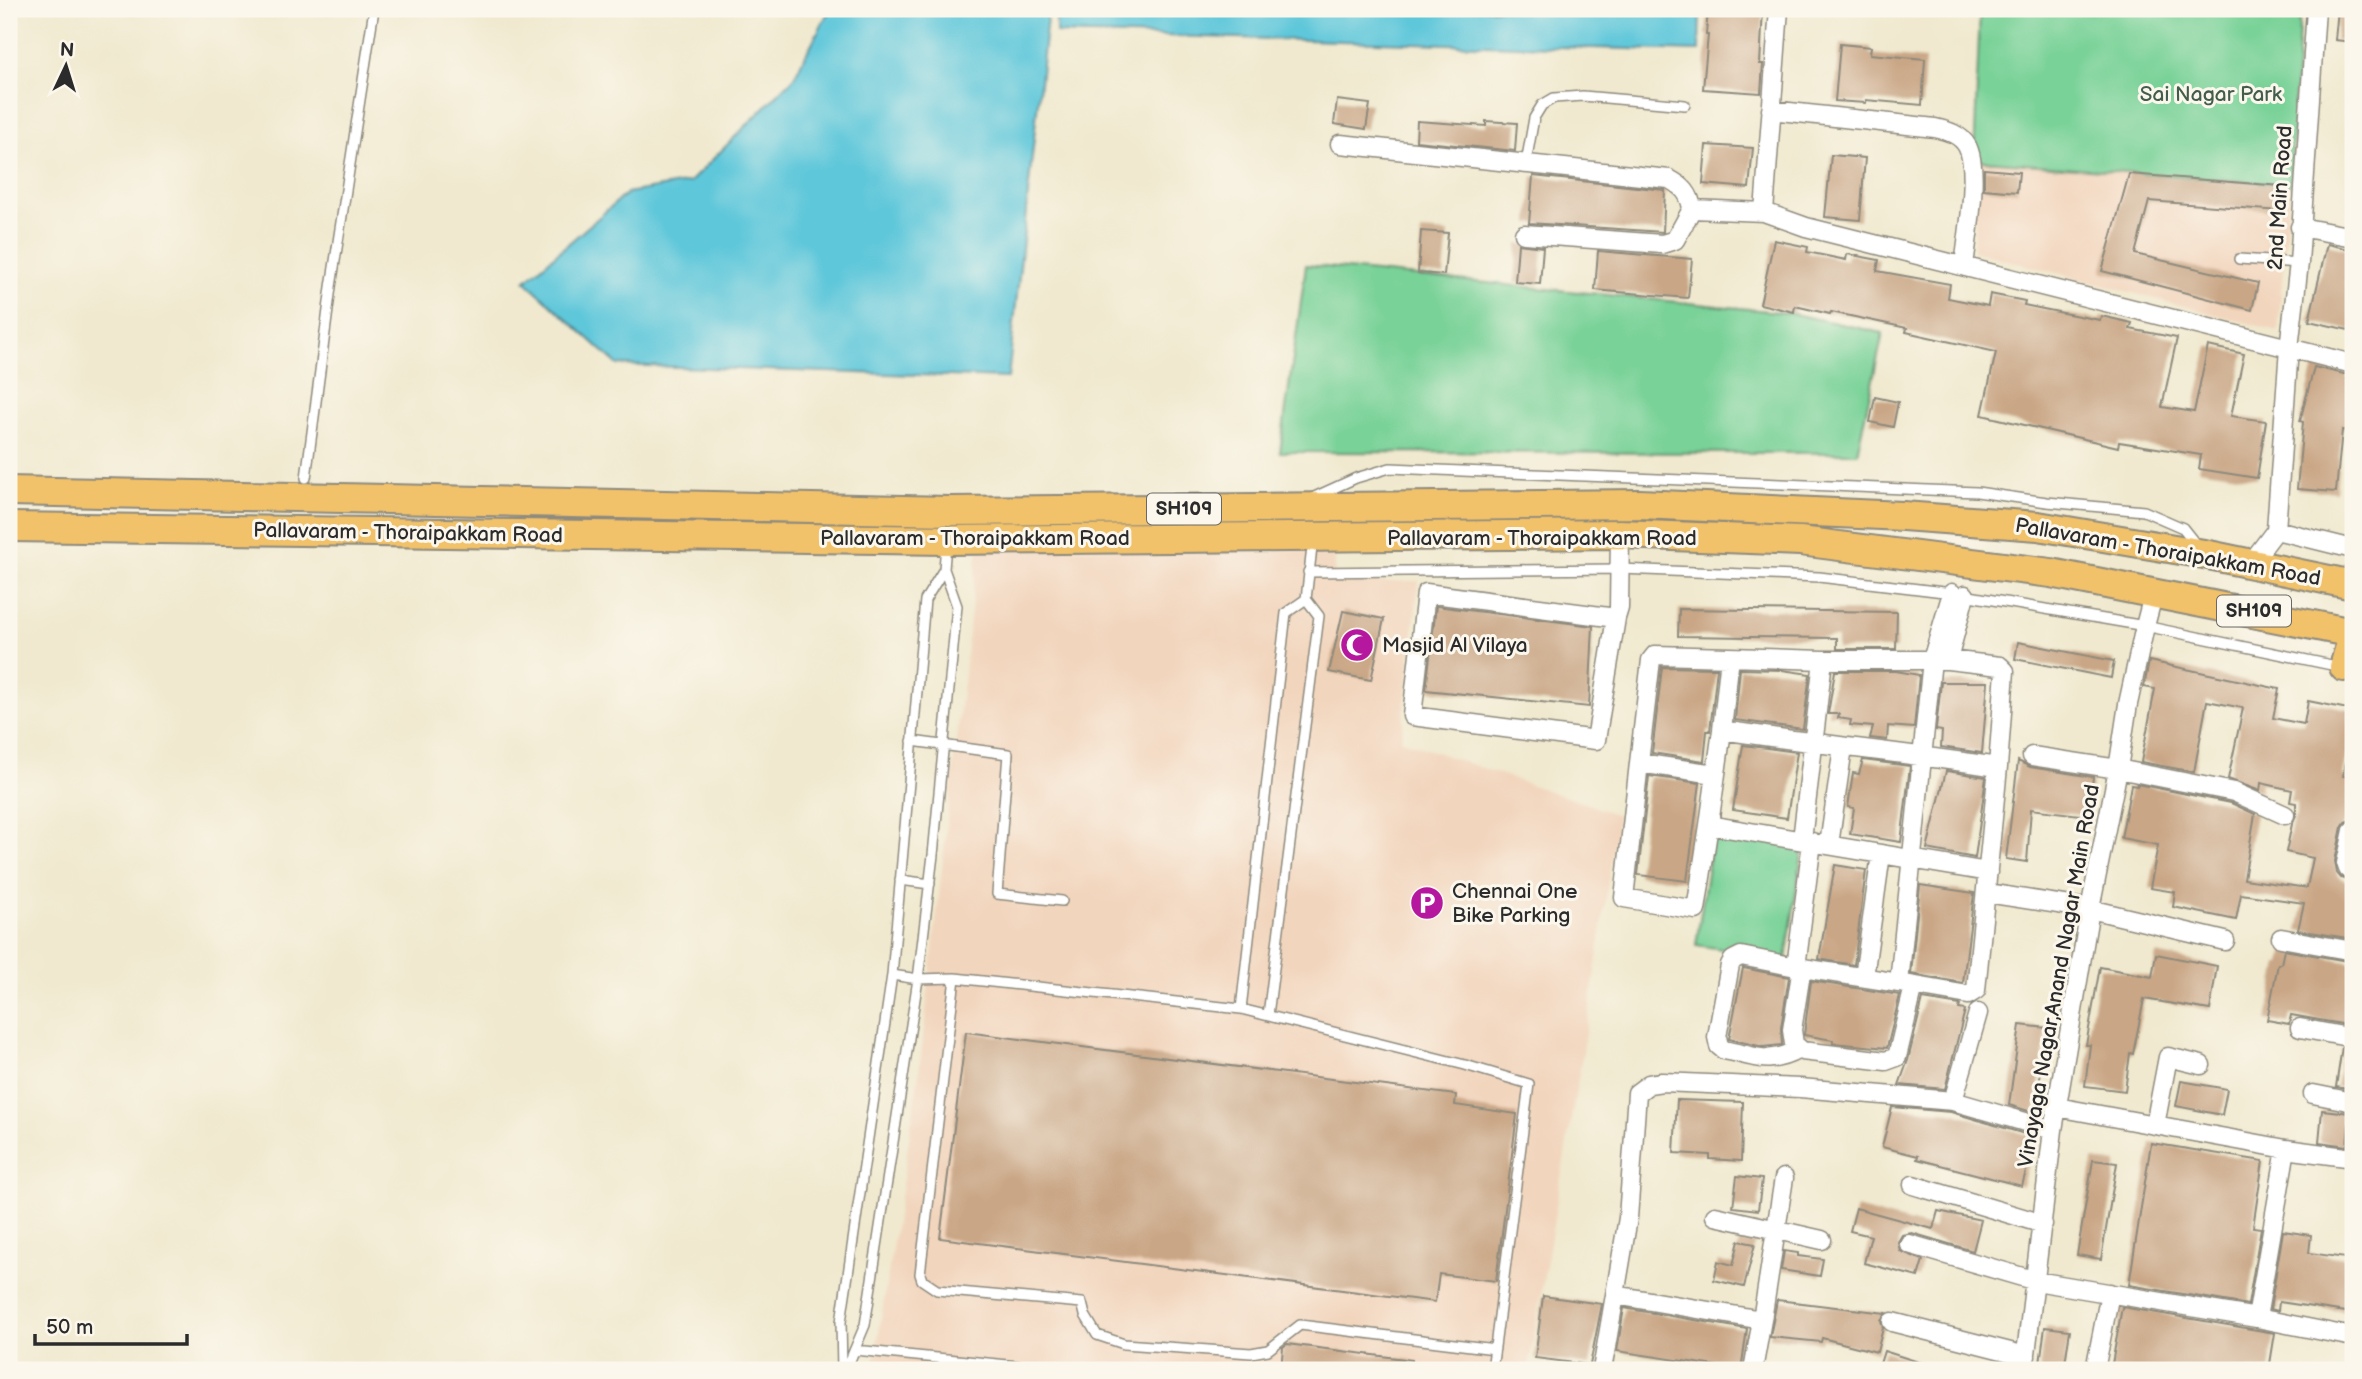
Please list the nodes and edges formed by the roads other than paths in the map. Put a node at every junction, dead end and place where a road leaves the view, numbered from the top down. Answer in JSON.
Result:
{"nodes":[{"id":1,"x":374,"y":9,"type":"edge"},
{"id":2,"x":1779,"y":9,"type":"edge"},
{"id":3,"x":2316,"y":9,"type":"edge"},
{"id":4,"x":1685,"y":105,"type":"dead end"},
{"id":5,"x":1771,"y":110,"type":"junction"},
{"id":6,"x":1340,"y":144,"type":"dead end"},
{"id":7,"x":1526,"y":163,"type":"junction"},
{"id":8,"x":1692,"y":209,"type":"junction"},
{"id":9,"x":1764,"y":212,"type":"junction"},
{"id":10,"x":2300,"y":227,"type":"junction"},
{"id":11,"x":1524,"y":234,"type":"dead end"},
{"id":12,"x":2353,"y":237,"type":"edge"},
{"id":13,"x":2239,"y":259,"type":"dead end"},
{"id":14,"x":2299,"y":262,"type":"junction"},
{"id":15,"x":1964,"y":267,"type":"junction"},
{"id":16,"x":2289,"y":348,"type":"junction"},
{"id":17,"x":2353,"y":364,"type":"edge"},
{"id":18,"x":306,"y":478,"type":"dead end"},
{"id":19,"x":9,"y":491,"type":"edge"},
{"id":20,"x":1291,"y":508,"type":"junction"},
{"id":21,"x":948,"y":526,"type":"junction"},
{"id":22,"x":9,"y":527,"type":"edge"},
{"id":23,"x":2276,"y":530,"type":"junction"},
{"id":24,"x":1620,"y":534,"type":"junction"},
{"id":25,"x":1313,"y":538,"type":"junction"},
{"id":26,"x":2353,"y":549,"type":"edge"},
{"id":27,"x":2204,"y":554,"type":"junction"},
{"id":28,"x":2251,"y":563,"type":"junction"},
{"id":29,"x":944,"y":569,"type":"junction"},
{"id":30,"x":1619,"y":569,"type":"junction"},
{"id":31,"x":1308,"y":572,"type":"junction"},
{"id":32,"x":2353,"y":585,"type":"edge"},
{"id":33,"x":2154,"y":592,"type":"junction"},
{"id":34,"x":1959,"y":594,"type":"junction"},
{"id":35,"x":1306,"y":599,"type":"junction"},
{"id":36,"x":1616,"y":618,"type":"junction"},
{"id":37,"x":2145,"y":626,"type":"junction"},
{"id":38,"x":2353,"y":634,"type":"edge"},
{"id":39,"x":1730,"y":657,"type":"junction"},
{"id":40,"x":1823,"y":660,"type":"junction"},
{"id":41,"x":1940,"y":660,"type":"junction"},
{"id":42,"x":2349,"y":669,"type":"edge"},
{"id":43,"x":1722,"y":730,"type":"junction"},
{"id":44,"x":912,"y":741,"type":"junction"},
{"id":45,"x":1815,"y":744,"type":"junction"},
{"id":46,"x":944,"y":746,"type":"junction"},
{"id":47,"x":1843,"y":747,"type":"junction"},
{"id":48,"x":1922,"y":756,"type":"junction"},
{"id":49,"x":2032,"y":756,"type":"dead end"},
{"id":50,"x":1639,"y":763,"type":"junction"},
{"id":51,"x":1998,"y":767,"type":"junction"},
{"id":52,"x":2118,"y":769,"type":"junction"},
{"id":53,"x":1715,"y":774,"type":"junction"},
{"id":54,"x":2285,"y":816,"type":"dead end"},
{"id":55,"x":1709,"y":825,"type":"junction"},
{"id":56,"x":2353,"y":830,"type":"edge"},
{"id":57,"x":1814,"y":842,"type":"junction"},
{"id":58,"x":1881,"y":854,"type":"junction"},
{"id":59,"x":1913,"y":859,"type":"junction"},
{"id":60,"x":1988,"y":872,"type":"junction"},
{"id":61,"x":2353,"y":872,"type":"edge"},
{"id":62,"x":900,"y":880,"type":"junction"},
{"id":63,"x":930,"y":884,"type":"junction"},
{"id":64,"x":1990,"y":894,"type":"junction"},
{"id":65,"x":1062,"y":901,"type":"dead end"},
{"id":66,"x":2090,"y":909,"type":"junction"},
{"id":67,"x":2281,"y":938,"type":"dead end"},
{"id":68,"x":2225,"y":941,"type":"dead end"},
{"id":69,"x":2353,"y":951,"type":"edge"},
{"id":70,"x":1799,"y":967,"type":"junction"},
{"id":71,"x":892,"y":975,"type":"junction"},
{"id":72,"x":1864,"y":976,"type":"junction"},
{"id":73,"x":955,"y":978,"type":"junction"},
{"id":74,"x":918,"y":979,"type":"junction"},
{"id":75,"x":1906,"y":985,"type":"junction"},
{"id":76,"x":1241,"y":1009,"type":"junction"},
{"id":77,"x":1978,"y":1013,"type":"dead end"},
{"id":78,"x":1268,"y":1016,"type":"junction"},
{"id":79,"x":2300,"y":1028,"type":"dead end"},
{"id":80,"x":2353,"y":1038,"type":"edge"},
{"id":81,"x":1799,"y":1049,"type":"junction"},
{"id":82,"x":2200,"y":1065,"type":"dead end"},
{"id":83,"x":2313,"y":1094,"type":"dead end"},
{"id":84,"x":1952,"y":1101,"type":"junction"},
{"id":85,"x":2353,"y":1102,"type":"edge"},
{"id":86,"x":2057,"y":1107,"type":"junction"},
{"id":87,"x":2155,"y":1125,"type":"junction"},
{"id":88,"x":2053,"y":1130,"type":"junction"},
{"id":89,"x":2286,"y":1149,"type":"junction"},
{"id":90,"x":2353,"y":1158,"type":"edge"},
{"id":91,"x":1784,"y":1178,"type":"dead end"},
{"id":92,"x":1913,"y":1185,"type":"dead end"},
{"id":93,"x":1715,"y":1216,"type":"dead end"},
{"id":94,"x":2043,"y":1224,"type":"junction"},
{"id":95,"x":1776,"y":1230,"type":"junction"},
{"id":96,"x":1822,"y":1240,"type":"dead end"},
{"id":97,"x":1909,"y":1244,"type":"dead end"},
{"id":98,"x":2036,"y":1281,"type":"junction"},
{"id":99,"x":2110,"y":1293,"type":"junction"},
{"id":100,"x":1615,"y":1295,"type":"junction"},
{"id":101,"x":2257,"y":1318,"type":"junction"},
{"id":102,"x":1762,"y":1320,"type":"junction"},
{"id":103,"x":1892,"y":1322,"type":"dead end"},
{"id":104,"x":2353,"y":1337,"type":"edge"},
{"id":105,"x":1494,"y":1349,"type":"junction"},
{"id":106,"x":855,"y":1350,"type":"junction"},
{"id":107,"x":2025,"y":1363,"type":"edge"},
{"id":108,"x":844,"y":1370,"type":"edge"},
{"id":109,"x":1059,"y":1370,"type":"edge"},
{"id":110,"x":1492,"y":1370,"type":"edge"},
{"id":111,"x":1602,"y":1370,"type":"edge"},
{"id":112,"x":1753,"y":1370,"type":"edge"},
{"id":113,"x":2095,"y":1370,"type":"edge"}],
"edges":[{"from":1,"to":18,"type":"lane"},
{"from":2,"to":5,"type":"street"},
{"from":3,"to":10,"type":"street","name":"2nd Main Road"},
{"from":4,"to":7,"type":"lane"},
{"from":5,"to":9,"type":"street"},
{"from":5,"to":15,"type":"street"},
{"from":6,"to":7,"type":"street"},
{"from":7,"to":8,"type":"street"},
{"from":8,"to":9,"type":"street"},
{"from":8,"to":11,"type":"street"},
{"from":9,"to":15,"type":"street"},
{"from":10,"to":12,"type":"street"},
{"from":10,"to":14,"type":"street","name":"2nd Main Road"},
{"from":13,"to":14,"type":"lane"},
{"from":14,"to":16,"type":"street","name":"2nd Main Road"},
{"from":15,"to":16,"type":"street"},
{"from":16,"to":17,"type":"street"},
{"from":16,"to":23,"type":"street","name":"2nd Main Road"},
{"from":19,"to":21,"type":"main road","name":"Pallavaram - Thoraipakkam Road","number":"SH109"},
{"from":20,"to":21,"type":"main road","name":"Pallavaram - Thoraipakkam Road","number":"SH109"},
{"from":20,"to":27,"type":"main road","name":"Pallavaram - Thoraipakkam Road","number":"SH109"},
{"from":20,"to":27,"type":"lane"},
{"from":21,"to":22,"type":"main road","name":"Pallavaram - Thoraipakkam Road","number":"SH109"},
{"from":21,"to":25,"type":"main road","name":"Pallavaram - Thoraipakkam Road","number":"SH109"},
{"from":21,"to":29,"type":"lane"},
{"from":23,"to":26,"type":"street"},
{"from":23,"to":28,"type":"street"},
{"from":24,"to":25,"type":"main road","name":"Pallavaram - Thoraipakkam Road","number":"SH109"},
{"from":24,"to":30,"type":"street"},
{"from":24,"to":33,"type":"main road","name":"Pallavaram - Thoraipakkam Road","number":"SH109"},
{"from":25,"to":31,"type":"lane"},
{"from":27,"to":28,"type":"main road","name":"Pallavaram - Thoraipakkam Road","number":"SH109"},
{"from":28,"to":32,"type":"main road","name":"Pallavaram - Thoraipakkam Road","number":"SH109"},
{"from":29,"to":44,"type":"lane"},
{"from":29,"to":46,"type":"lane"},
{"from":30,"to":31,"type":"lane"},
{"from":30,"to":34,"type":"lane"},
{"from":30,"to":36,"type":"street"},
{"from":31,"to":35,"type":"lane"},
{"from":33,"to":37,"type":"street","name":"Vinayaga Nagar,Anand Nagar Main Road"},
{"from":33,"to":38,"type":"main road","name":"Pallavaram - Thoraipakkam Road","number":"SH109"},
{"from":34,"to":37,"type":"lane"},
{"from":34,"to":41,"type":"street"},
{"from":35,"to":76,"type":"lane"},
{"from":35,"to":78,"type":"lane"},
{"from":36,"to":36,"type":"street"},
{"from":37,"to":42,"type":"lane"},
{"from":37,"to":52,"type":"street","name":"Vinayaga Nagar,Anand Nagar Main Road"},
{"from":38,"to":42,"type":"main road"},
{"from":39,"to":40,"type":"street"},
{"from":39,"to":43,"type":"street"},
{"from":39,"to":50,"type":"street"},
{"from":40,"to":41,"type":"street"},
{"from":40,"to":45,"type":"street"},
{"from":41,"to":48,"type":"street"},
{"from":41,"to":51,"type":"street"},
{"from":43,"to":45,"type":"street"},
{"from":43,"to":53,"type":"street"},
{"from":44,"to":46,"type":"lane"},
{"from":44,"to":62,"type":"lane"},
{"from":45,"to":47,"type":"street"},
{"from":45,"to":57,"type":"street"},
{"from":46,"to":63,"type":"lane"},
{"from":46,"to":65,"type":"lane"},
{"from":47,"to":48,"type":"street"},
{"from":47,"to":57,"type":"street"},
{"from":48,"to":51,"type":"street"},
{"from":48,"to":59,"type":"street"},
{"from":49,"to":52,"type":"street"},
{"from":50,"to":53,"type":"street"},
{"from":50,"to":55,"type":"street"},
{"from":51,"to":60,"type":"street"},
{"from":52,"to":54,"type":"street"},
{"from":52,"to":66,"type":"street","name":"Vinayaga Nagar,Anand Nagar Main Road"},
{"from":53,"to":55,"type":"street"},
{"from":55,"to":57,"type":"street"},
{"from":56,"to":61,"type":"street"},
{"from":57,"to":58,"type":"street"},
{"from":57,"to":70,"type":"street"},
{"from":58,"to":59,"type":"street"},
{"from":58,"to":72,"type":"street"},
{"from":59,"to":60,"type":"street"},
{"from":59,"to":75,"type":"street"},
{"from":60,"to":64,"type":"street"},
{"from":62,"to":63,"type":"lane"},
{"from":62,"to":71,"type":"lane"},
{"from":63,"to":74,"type":"lane"},
{"from":64,"to":66,"type":"street"},
{"from":64,"to":75,"type":"street"},
{"from":66,"to":68,"type":"street"},
{"from":66,"to":86,"type":"street","name":"Vinayaga Nagar,Anand Nagar Main Road"},
{"from":67,"to":69,"type":"street"},
{"from":70,"to":72,"type":"street"},
{"from":70,"to":81,"type":"street"},
{"from":70,"to":81,"type":"street"},
{"from":71,"to":74,"type":"lane"},
{"from":71,"to":108,"type":"lane"},
{"from":72,"to":75,"type":"street"},
{"from":73,"to":74,"type":"lane"},
{"from":73,"to":76,"type":"lane"},
{"from":73,"to":105,"type":"lane"},
{"from":74,"to":106,"type":"lane"},
{"from":75,"to":81,"type":"street"},
{"from":76,"to":78,"type":"lane"},
{"from":77,"to":84,"type":"street"},
{"from":78,"to":105,"type":"lane"},
{"from":79,"to":80,"type":"street"},
{"from":82,"to":87,"type":"street"},
{"from":83,"to":85,"type":"street"},
{"from":84,"to":88,"type":"street"},
{"from":84,"to":100,"type":"street"},
{"from":86,"to":87,"type":"street"},
{"from":86,"to":88,"type":"street","name":"Vinayaga Nagar,Anand Nagar Main Road"},
{"from":87,"to":89,"type":"street"},
{"from":88,"to":94,"type":"street","name":"Vinayaga Nagar,Anand Nagar Main Road"},
{"from":89,"to":90,"type":"street"},
{"from":89,"to":101,"type":"street"},
{"from":91,"to":95,"type":"street"},
{"from":92,"to":94,"type":"street"},
{"from":93,"to":95,"type":"street"},
{"from":94,"to":98,"type":"street","name":"Vinayaga Nagar,Anand Nagar Main Road"},
{"from":95,"to":96,"type":"street"},
{"from":95,"to":102,"type":"street"},
{"from":97,"to":98,"type":"street"},
{"from":98,"to":99,"type":"street"},
{"from":98,"to":107,"type":"street","name":"Vinayaga Nagar,Anand Nagar Main Road"},
{"from":99,"to":101,"type":"street"},
{"from":99,"to":113,"type":"street"},
{"from":100,"to":102,"type":"street"},
{"from":100,"to":111,"type":"street"},
{"from":101,"to":104,"type":"street"},
{"from":102,"to":112,"type":"street"},
{"from":103,"to":107,"type":"street"},
{"from":105,"to":110,"type":"lane"},
{"from":106,"to":108,"type":"lane"},
{"from":106,"to":109,"type":"lane"}]}
